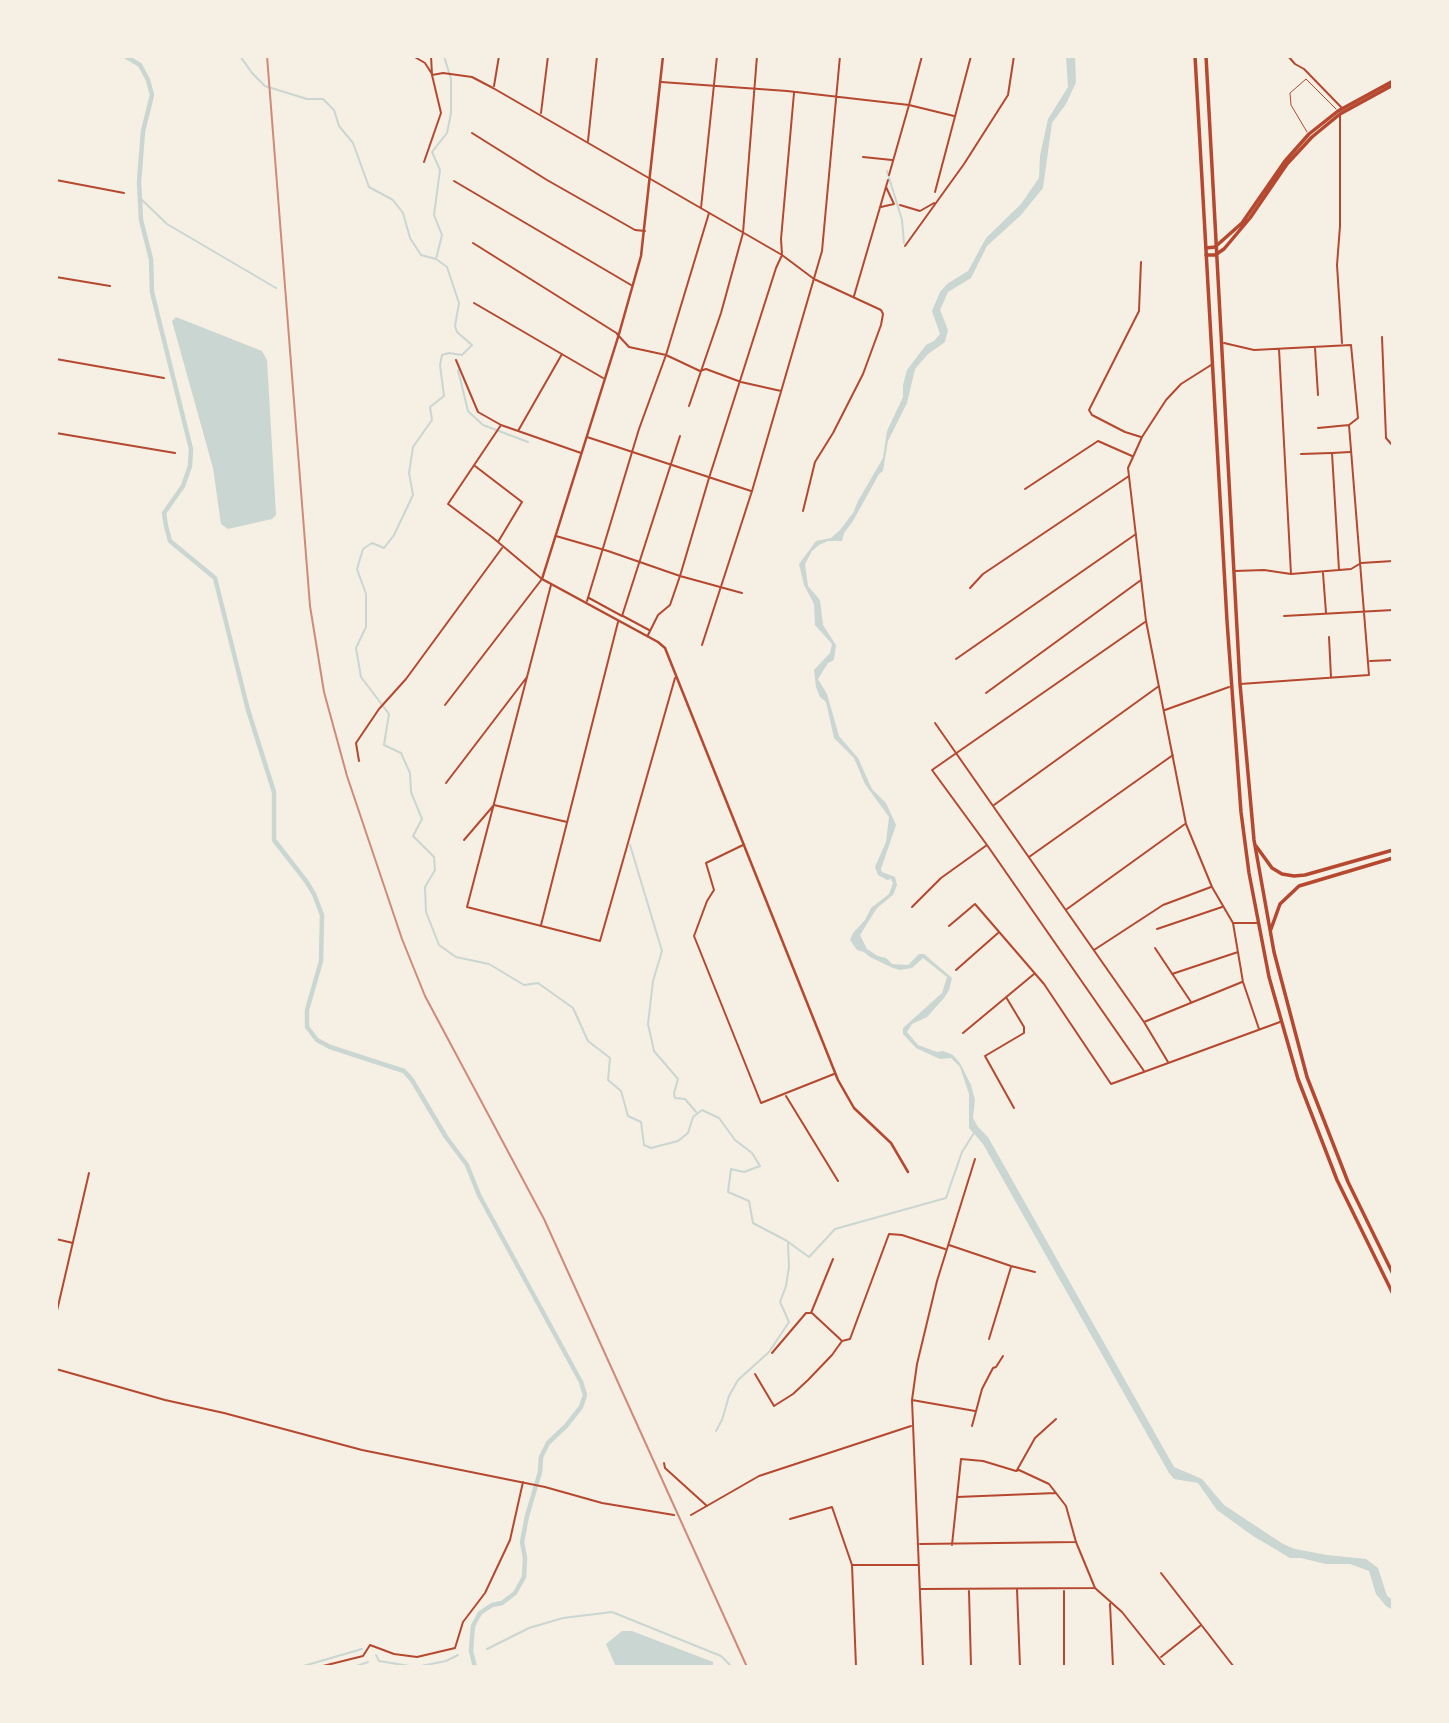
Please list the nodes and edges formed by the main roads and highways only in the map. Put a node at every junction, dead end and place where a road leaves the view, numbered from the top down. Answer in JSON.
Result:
{"nodes":[{"id":1,"x":1195,"y":56,"type":"edge"},
{"id":2,"x":1206,"y":56,"type":"edge"},
{"id":3,"x":1196,"y":78,"type":"junction"},
{"id":4,"x":1207,"y":78,"type":"junction"},
{"id":5,"x":1393,"y":83,"type":"edge"},
{"id":6,"x":1311,"y":136,"type":"junction"},
{"id":7,"x":1215,"y":247,"type":"junction"},
{"id":8,"x":1206,"y":248,"type":"junction"},
{"id":9,"x":1206,"y":255,"type":"junction"},
{"id":10,"x":1215,"y":255,"type":"junction"},
{"id":11,"x":1209,"y":312,"type":"junction"},
{"id":12,"x":1219,"y":312,"type":"junction"},
{"id":13,"x":1211,"y":341,"type":"junction"},
{"id":14,"x":1220,"y":341,"type":"junction"},
{"id":15,"x":1245,"y":753,"type":"junction"},
{"id":16,"x":1236,"y":755,"type":"junction"},
{"id":17,"x":1254,"y":840,"type":"junction"},
{"id":18,"x":1393,"y":850,"type":"edge"},
{"id":19,"x":1393,"y":858,"type":"edge"},
{"id":20,"x":1270,"y":934,"type":"junction"},
{"id":21,"x":1307,"y":1077,"type":"junction"},
{"id":22,"x":1298,"y":1079,"type":"junction"},
{"id":23,"x":1393,"y":1274,"type":"edge"},
{"id":24,"x":1393,"y":1294,"type":"edge"}],
"edges":[{"from":1,"to":3,"type":"main road"},
{"from":2,"to":4,"type":"main road"},
{"from":3,"to":4,"type":"main road"},
{"from":3,"to":8,"type":"main road"},
{"from":4,"to":7,"type":"main road"},
{"from":5,"to":6,"type":"main road"},
{"from":6,"to":7,"type":"main road"},
{"from":6,"to":10,"type":"main road"},
{"from":7,"to":8,"type":"main road"},
{"from":7,"to":10,"type":"main road"},
{"from":8,"to":9,"type":"main road"},
{"from":9,"to":10,"type":"main road"},
{"from":9,"to":11,"type":"main road"},
{"from":10,"to":12,"type":"main road"},
{"from":11,"to":12,"type":"main road"},
{"from":11,"to":13,"type":"main road"},
{"from":12,"to":14,"type":"main road"},
{"from":13,"to":14,"type":"main road"},
{"from":13,"to":16,"type":"main road"},
{"from":14,"to":15,"type":"main road"},
{"from":15,"to":16,"type":"main road"},
{"from":15,"to":17,"type":"main road"},
{"from":16,"to":22,"type":"main road"},
{"from":17,"to":18,"type":"main road"},
{"from":17,"to":20,"type":"main road"},
{"from":19,"to":20,"type":"main road"},
{"from":20,"to":21,"type":"main road"},
{"from":21,"to":22,"type":"main road"},
{"from":21,"to":23,"type":"main road"},
{"from":22,"to":24,"type":"main road"}]}
